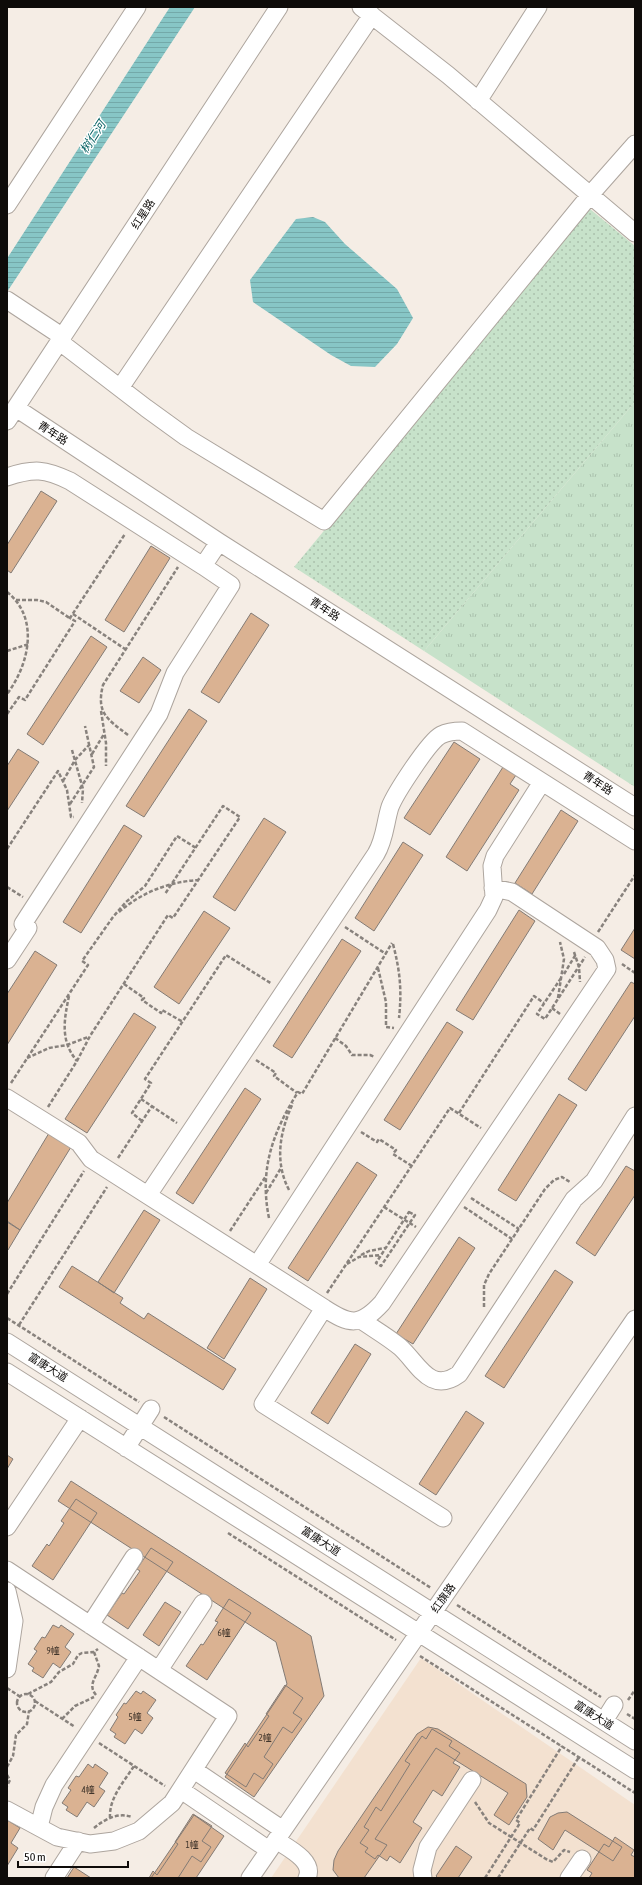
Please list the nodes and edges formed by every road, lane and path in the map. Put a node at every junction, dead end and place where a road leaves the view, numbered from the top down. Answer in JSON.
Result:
{"nodes":[{"id":1,"x":137,"y":7,"type":"edge"},
{"id":2,"x":279,"y":7,"type":"edge"},
{"id":3,"x":538,"y":7,"type":"edge"},
{"id":4,"x":366,"y":11,"type":"edge"},
{"id":5,"x":478,"y":100,"type":"junction"},
{"id":6,"x":635,"y":144,"type":"edge"},
{"id":7,"x":590,"y":195,"type":"junction"},
{"id":8,"x":7,"y":205,"type":"edge"},
{"id":9,"x":635,"y":233,"type":"edge"},
{"id":10,"x":7,"y":300,"type":"edge"},
{"id":11,"x":61,"y":340,"type":"junction"},
{"id":12,"x":120,"y":388,"type":"junction"},
{"id":13,"x":11,"y":415,"type":"edge"},
{"id":14,"x":7,"y":477,"type":"edge"},
{"id":15,"x":133,"y":522,"type":"junction"},
{"id":16,"x":219,"y":542,"type":"junction"},
{"id":17,"x":185,"y":555,"type":"junction"},
{"id":18,"x":203,"y":566,"type":"junction"},
{"id":19,"x":7,"y":592,"type":"edge"},
{"id":20,"x":15,"y":600,"type":"junction"},
{"id":21,"x":73,"y":614,"type":"junction"},
{"id":22,"x":75,"y":621,"type":"junction"},
{"id":23,"x":29,"y":644,"type":"junction"},
{"id":24,"x":125,"y":649,"type":"junction"},
{"id":25,"x":7,"y":651,"type":"edge"},
{"id":26,"x":7,"y":694,"type":"edge"},
{"id":27,"x":101,"y":708,"type":"junction"},
{"id":28,"x":7,"y":714,"type":"edge"},
{"id":29,"x":85,"y":726,"type":"dead end"},
{"id":30,"x":104,"y":734,"type":"junction"},
{"id":31,"x":140,"y":743,"type":"junction"},
{"id":32,"x":90,"y":744,"type":"junction"},
{"id":33,"x":72,"y":750,"type":"dead end"},
{"id":34,"x":92,"y":754,"type":"junction"},
{"id":35,"x":75,"y":760,"type":"junction"},
{"id":36,"x":105,"y":770,"type":"dead end"},
{"id":37,"x":63,"y":782,"type":"junction"},
{"id":38,"x":542,"y":782,"type":"junction"},
{"id":39,"x":82,"y":785,"type":"junction"},
{"id":40,"x":70,"y":805,"type":"junction"},
{"id":41,"x":635,"y":807,"type":"edge"},
{"id":42,"x":82,"y":808,"type":"dead end"},
{"id":43,"x":80,"y":817,"type":"dead end"},
{"id":44,"x":635,"y":840,"type":"edge"},
{"id":45,"x":196,"y":848,"type":"junction"},
{"id":46,"x":7,"y":849,"type":"edge"},
{"id":47,"x":635,"y":875,"type":"edge"},
{"id":48,"x":198,"y":880,"type":"junction"},
{"id":49,"x":172,"y":884,"type":"junction"},
{"id":50,"x":493,"y":888,"type":"junction"},
{"id":51,"x":166,"y":894,"type":"dead end"},
{"id":52,"x":113,"y":917,"type":"junction"},
{"id":53,"x":332,"y":919,"type":"junction"},
{"id":54,"x":558,"y":938,"type":"dead end"},
{"id":55,"x":585,"y":945,"type":"junction"},
{"id":56,"x":386,"y":954,"type":"junction"},
{"id":57,"x":576,"y":955,"type":"junction"},
{"id":58,"x":7,"y":960,"type":"edge"},
{"id":59,"x":579,"y":967,"type":"junction"},
{"id":60,"x":378,"y":968,"type":"junction"},
{"id":61,"x":562,"y":975,"type":"junction"},
{"id":62,"x":124,"y":984,"type":"junction"},
{"id":63,"x":580,"y":984,"type":"dead end"},
{"id":64,"x":284,"y":991,"type":"junction"},
{"id":65,"x":70,"y":993,"type":"junction"},
{"id":66,"x":558,"y":998,"type":"junction"},
{"id":67,"x":544,"y":1003,"type":"junction"},
{"id":68,"x":398,"y":1019,"type":"dead end"},
{"id":69,"x":183,"y":1022,"type":"junction"},
{"id":70,"x":394,"y":1035,"type":"dead end"},
{"id":71,"x":90,"y":1036,"type":"junction"},
{"id":72,"x":335,"y":1038,"type":"junction"},
{"id":73,"x":67,"y":1045,"type":"junction"},
{"id":74,"x":244,"y":1052,"type":"junction"},
{"id":75,"x":27,"y":1058,"type":"junction"},
{"id":76,"x":77,"y":1061,"type":"junction"},
{"id":77,"x":387,"y":1065,"type":"junction"},
{"id":78,"x":7,"y":1089,"type":"edge"},
{"id":79,"x":298,"y":1092,"type":"junction"},
{"id":80,"x":7,"y":1098,"type":"edge"},
{"id":81,"x":141,"y":1099,"type":"junction"},
{"id":82,"x":152,"y":1106,"type":"junction"},
{"id":83,"x":459,"y":1113,"type":"junction"},
{"id":84,"x":635,"y":1116,"type":"edge"},
{"id":85,"x":40,"y":1119,"type":"junction"},
{"id":86,"x":142,"y":1121,"type":"junction"},
{"id":87,"x":348,"y":1124,"type":"junction"},
{"id":88,"x":191,"y":1131,"type":"junction"},
{"id":89,"x":494,"y":1136,"type":"junction"},
{"id":90,"x":92,"y":1159,"type":"junction"},
{"id":91,"x":412,"y":1166,"type":"junction"},
{"id":92,"x":281,"y":1168,"type":"junction"},
{"id":93,"x":113,"y":1172,"type":"junction"},
{"id":94,"x":266,"y":1176,"type":"junction"},
{"id":95,"x":265,"y":1193,"type":"junction"},
{"id":96,"x":455,"y":1194,"type":"junction"},
{"id":97,"x":148,"y":1195,"type":"junction"},
{"id":98,"x":579,"y":1195,"type":"junction"},
{"id":99,"x":296,"y":1204,"type":"junction"},
{"id":100,"x":384,"y":1206,"type":"junction"},
{"id":101,"x":404,"y":1220,"type":"junction"},
{"id":102,"x":409,"y":1223,"type":"junction"},
{"id":103,"x":519,"y":1229,"type":"junction"},
{"id":104,"x":428,"y":1235,"type":"junction"},
{"id":105,"x":275,"y":1237,"type":"junction"},
{"id":106,"x":512,"y":1239,"type":"junction"},
{"id":107,"x":222,"y":1243,"type":"junction"},
{"id":108,"x":386,"y":1248,"type":"junction"},
{"id":109,"x":381,"y":1255,"type":"junction"},
{"id":110,"x":359,"y":1257,"type":"junction"},
{"id":111,"x":257,"y":1265,"type":"junction"},
{"id":112,"x":345,"y":1265,"type":"junction"},
{"id":113,"x":7,"y":1294,"type":"edge"},
{"id":114,"x":321,"y":1306,"type":"junction"},
{"id":115,"x":7,"y":1318,"type":"edge"},
{"id":116,"x":635,"y":1319,"type":"edge"},
{"id":117,"x":361,"y":1320,"type":"junction"},
{"id":118,"x":19,"y":1325,"type":"junction"},
{"id":119,"x":488,"y":1331,"type":"junction"},
{"id":120,"x":9,"y":1346,"type":"edge"},
{"id":121,"x":7,"y":1372,"type":"edge"},
{"id":122,"x":151,"y":1409,"type":"junction"},
{"id":123,"x":80,"y":1418,"type":"junction"},
{"id":124,"x":140,"y":1426,"type":"junction"},
{"id":125,"x":126,"y":1448,"type":"junction"},
{"id":126,"x":443,"y":1518,"type":"dead end"},
{"id":127,"x":7,"y":1527,"type":"edge"},
{"id":128,"x":223,"y":1529,"type":"dead end"},
{"id":129,"x":134,"y":1557,"type":"dead end"},
{"id":130,"x":7,"y":1570,"type":"edge"},
{"id":131,"x":7,"y":1591,"type":"edge"},
{"id":132,"x":444,"y":1597,"type":"junction"},
{"id":133,"x":203,"y":1603,"type":"dead end"},
{"id":134,"x":433,"y":1613,"type":"junction"},
{"id":135,"x":90,"y":1625,"type":"junction"},
{"id":136,"x":418,"y":1633,"type":"junction"},
{"id":137,"x":106,"y":1635,"type":"junction"},
{"id":138,"x":408,"y":1648,"type":"junction"},
{"id":139,"x":94,"y":1652,"type":"junction"},
{"id":140,"x":138,"y":1656,"type":"junction"},
{"id":141,"x":7,"y":1669,"type":"edge"},
{"id":142,"x":159,"y":1670,"type":"junction"},
{"id":143,"x":7,"y":1688,"type":"edge"},
{"id":144,"x":635,"y":1690,"type":"edge"},
{"id":145,"x":28,"y":1694,"type":"junction"},
{"id":146,"x":19,"y":1696,"type":"junction"},
{"id":147,"x":102,"y":1700,"type":"junction"},
{"id":148,"x":35,"y":1701,"type":"junction"},
{"id":149,"x":621,"y":1703,"type":"junction"},
{"id":150,"x":29,"y":1711,"type":"junction"},
{"id":151,"x":635,"y":1719,"type":"edge"},
{"id":152,"x":62,"y":1720,"type":"junction"},
{"id":153,"x":604,"y":1721,"type":"junction"},
{"id":154,"x":572,"y":1730,"type":"junction"},
{"id":155,"x":87,"y":1735,"type":"junction"},
{"id":156,"x":589,"y":1741,"type":"junction"},
{"id":157,"x":635,"y":1741,"type":"edge"},
{"id":158,"x":562,"y":1747,"type":"junction"},
{"id":159,"x":579,"y":1757,"type":"junction"},
{"id":160,"x":134,"y":1766,"type":"junction"},
{"id":161,"x":7,"y":1767,"type":"edge"},
{"id":162,"x":194,"y":1770,"type":"junction"},
{"id":163,"x":635,"y":1770,"type":"edge"},
{"id":164,"x":7,"y":1775,"type":"edge"},
{"id":165,"x":7,"y":1786,"type":"edge"},
{"id":166,"x":467,"y":1787,"type":"joint"},
{"id":167,"x":180,"y":1792,"type":"junction"},
{"id":168,"x":635,"y":1793,"type":"edge"},
{"id":169,"x":7,"y":1810,"type":"edge"},
{"id":170,"x":110,"y":1818,"type":"dead end"},
{"id":171,"x":39,"y":1827,"type":"junction"},
{"id":172,"x":511,"y":1837,"type":"junction"},
{"id":173,"x":276,"y":1840,"type":"junction"},
{"id":174,"x":78,"y":1841,"type":"junction"},
{"id":175,"x":520,"y":1843,"type":"junction"},
{"id":176,"x":582,"y":1859,"type":"joint"},
{"id":177,"x":54,"y":1878,"type":"edge"},
{"id":178,"x":250,"y":1878,"type":"edge"},
{"id":179,"x":307,"y":1878,"type":"edge"},
{"id":180,"x":423,"y":1878,"type":"edge"},
{"id":181,"x":485,"y":1878,"type":"edge"},
{"id":182,"x":498,"y":1878,"type":"edge"},
{"id":183,"x":569,"y":1878,"type":"edge"}],
"edges":[{"from":1,"to":8,"type":"street"},
{"from":2,"to":11,"type":"street","name":"红星路"},
{"from":3,"to":5,"type":"street"},
{"from":4,"to":5,"type":"street"},
{"from":4,"to":12,"type":"street"},
{"from":5,"to":7,"type":"street"},
{"from":6,"to":7,"type":"street"},
{"from":7,"to":9,"type":"street"},
{"from":7,"to":12,"type":"street"},
{"from":10,"to":11,"type":"street"},
{"from":11,"to":12,"type":"street"},
{"from":11,"to":13,"type":"street","name":"红星路"},
{"from":13,"to":16,"type":"street","name":"青年路"},
{"from":14,"to":15,"type":"street"},
{"from":15,"to":17,"type":"street"},
{"from":15,"to":21,"type":"path"},
{"from":16,"to":18,"type":"street"},
{"from":16,"to":41,"type":"street","name":"青年路"},
{"from":17,"to":18,"type":"street"},
{"from":17,"to":24,"type":"path"},
{"from":18,"to":31,"type":"street"},
{"from":19,"to":20,"type":"path"},
{"from":20,"to":22,"type":"path"},
{"from":20,"to":23,"type":"path"},
{"from":21,"to":22,"type":"path"},
{"from":21,"to":24,"type":"path"},
{"from":22,"to":28,"type":"path"},
{"from":23,"to":25,"type":"path"},
{"from":23,"to":26,"type":"path"},
{"from":24,"to":27,"type":"path"},
{"from":27,"to":30,"type":"path"},
{"from":27,"to":31,"type":"path"},
{"from":29,"to":32,"type":"path"},
{"from":30,"to":34,"type":"path"},
{"from":30,"to":36,"type":"path"},
{"from":31,"to":58,"type":"street"},
{"from":32,"to":34,"type":"path"},
{"from":32,"to":35,"type":"path"},
{"from":33,"to":35,"type":"path"},
{"from":34,"to":39,"type":"path"},
{"from":35,"to":37,"type":"path"},
{"from":35,"to":39,"type":"path"},
{"from":37,"to":40,"type":"path"},
{"from":37,"to":46,"type":"path"},
{"from":38,"to":44,"type":"street"},
{"from":38,"to":50,"type":"street"},
{"from":38,"to":53,"type":"street"},
{"from":39,"to":40,"type":"path"},
{"from":39,"to":42,"type":"path"},
{"from":40,"to":43,"type":"path"},
{"from":45,"to":48,"type":"path"},
{"from":45,"to":49,"type":"path"},
{"from":45,"to":52,"type":"path"},
{"from":47,"to":55,"type":"path"},
{"from":48,"to":49,"type":"path"},
{"from":48,"to":62,"type":"path"},
{"from":49,"to":51,"type":"path"},
{"from":49,"to":52,"type":"path"},
{"from":50,"to":55,"type":"street"},
{"from":50,"to":77,"type":"street"},
{"from":52,"to":65,"type":"path"},
{"from":53,"to":56,"type":"path"},
{"from":53,"to":64,"type":"street"},
{"from":54,"to":61,"type":"path"},
{"from":55,"to":57,"type":"path"},
{"from":55,"to":57,"type":"path"},
{"from":55,"to":59,"type":"path"},
{"from":55,"to":89,"type":"street"},
{"from":56,"to":60,"type":"path"},
{"from":56,"to":68,"type":"path"},
{"from":57,"to":59,"type":"path"},
{"from":57,"to":61,"type":"path"},
{"from":59,"to":63,"type":"path"},
{"from":59,"to":66,"type":"path"},
{"from":60,"to":70,"type":"path"},
{"from":60,"to":72,"type":"path"},
{"from":61,"to":66,"type":"path"},
{"from":61,"to":67,"type":"path"},
{"from":62,"to":69,"type":"path"},
{"from":62,"to":71,"type":"path"},
{"from":64,"to":69,"type":"path"},
{"from":64,"to":74,"type":"street"},
{"from":65,"to":73,"type":"path"},
{"from":65,"to":75,"type":"path"},
{"from":66,"to":67,"type":"path"},
{"from":67,"to":83,"type":"path"},
{"from":69,"to":81,"type":"path"},
{"from":71,"to":73,"type":"path"},
{"from":71,"to":76,"type":"path"},
{"from":72,"to":77,"type":"path"},
{"from":72,"to":79,"type":"path"},
{"from":73,"to":75,"type":"path"},
{"from":73,"to":76,"type":"path"},
{"from":74,"to":79,"type":"path"},
{"from":74,"to":88,"type":"street"},
{"from":75,"to":78,"type":"path"},
{"from":76,"to":85,"type":"path"},
{"from":77,"to":87,"type":"street"},
{"from":79,"to":92,"type":"path"},
{"from":79,"to":94,"type":"path"},
{"from":80,"to":85,"type":"street"},
{"from":81,"to":82,"type":"path"},
{"from":81,"to":86,"type":"path"},
{"from":82,"to":86,"type":"path"},
{"from":82,"to":88,"type":"path"},
{"from":83,"to":89,"type":"path"},
{"from":83,"to":91,"type":"path"},
{"from":84,"to":98,"type":"street"},
{"from":85,"to":90,"type":"street"},
{"from":86,"to":93,"type":"path"},
{"from":87,"to":91,"type":"path"},
{"from":87,"to":99,"type":"street"},
{"from":88,"to":97,"type":"street"},
{"from":89,"to":96,"type":"street"},
{"from":90,"to":93,"type":"street"},
{"from":90,"to":113,"type":"path"},
{"from":91,"to":100,"type":"path"},
{"from":92,"to":95,"type":"path"},
{"from":92,"to":99,"type":"path"},
{"from":93,"to":97,"type":"street"},
{"from":93,"to":118,"type":"path"},
{"from":94,"to":95,"type":"path"},
{"from":94,"to":107,"type":"path"},
{"from":95,"to":105,"type":"path"},
{"from":96,"to":103,"type":"path"},
{"from":96,"to":104,"type":"street"},
{"from":96,"to":106,"type":"path"},
{"from":97,"to":107,"type":"street"},
{"from":98,"to":103,"type":"path"},
{"from":98,"to":119,"type":"street"},
{"from":99,"to":105,"type":"street"},
{"from":100,"to":101,"type":"path"},
{"from":100,"to":112,"type":"path"},
{"from":101,"to":102,"type":"path"},
{"from":101,"to":102,"type":"path"},
{"from":101,"to":108,"type":"path"},
{"from":102,"to":104,"type":"path"},
{"from":102,"to":109,"type":"path"},
{"from":103,"to":106,"type":"path"},
{"from":104,"to":117,"type":"street"},
{"from":105,"to":111,"type":"street"},
{"from":106,"to":119,"type":"path"},
{"from":107,"to":111,"type":"street"},
{"from":108,"to":109,"type":"path"},
{"from":108,"to":110,"type":"path"},
{"from":109,"to":110,"type":"path"},
{"from":110,"to":112,"type":"path"},
{"from":111,"to":114,"type":"street"},
{"from":112,"to":114,"type":"path"},
{"from":114,"to":117,"type":"street"},
{"from":114,"to":126,"type":"street"},
{"from":115,"to":118,"type":"path"},
{"from":116,"to":132,"type":"street","name":"红旗路"},
{"from":117,"to":119,"type":"street"},
{"from":118,"to":122,"type":"path"},
{"from":120,"to":124,"type":"street","name":"富康大道"},
{"from":121,"to":123,"type":"street"},
{"from":122,"to":124,"type":"street"},
{"from":122,"to":132,"type":"path"},
{"from":123,"to":125,"type":"street"},
{"from":123,"to":127,"type":"street"},
{"from":124,"to":125,"type":"street"},
{"from":124,"to":134,"type":"street","name":"富康大道"},
{"from":125,"to":136,"type":"street"},
{"from":128,"to":138,"type":"path"},
{"from":129,"to":135,"type":"street"},
{"from":130,"to":135,"type":"street"},
{"from":131,"to":141,"type":"street"},
{"from":132,"to":134,"type":"street","name":"红旗路"},
{"from":132,"to":149,"type":"path"},
{"from":133,"to":142,"type":"street"},
{"from":134,"to":136,"type":"street","name":"红旗路"},
{"from":134,"to":153,"type":"street","name":"富康大道"},
{"from":135,"to":137,"type":"street"},
{"from":136,"to":138,"type":"street","name":"红旗路"},
{"from":136,"to":154,"type":"street"},
{"from":137,"to":139,"type":"path"},
{"from":137,"to":140,"type":"street"},
{"from":138,"to":158,"type":"path"},
{"from":138,"to":173,"type":"street","name":"红旗路"},
{"from":139,"to":145,"type":"path"},
{"from":139,"to":147,"type":"path"},
{"from":140,"to":142,"type":"street"},
{"from":140,"to":147,"type":"street"},
{"from":142,"to":162,"type":"street"},
{"from":143,"to":146,"type":"path"},
{"from":144,"to":149,"type":"path"},
{"from":145,"to":146,"type":"path"},
{"from":145,"to":148,"type":"path"},
{"from":146,"to":150,"type":"path"},
{"from":147,"to":152,"type":"path"},
{"from":147,"to":155,"type":"street"},
{"from":148,"to":150,"type":"path"},
{"from":148,"to":152,"type":"path"},
{"from":149,"to":151,"type":"path"},
{"from":149,"to":153,"type":"street"},
{"from":150,"to":161,"type":"path"},
{"from":152,"to":155,"type":"path"},
{"from":153,"to":157,"type":"street","name":"富康大道"},
{"from":154,"to":156,"type":"street"},
{"from":154,"to":158,"type":"path"},
{"from":155,"to":160,"type":"path"},
{"from":155,"to":171,"type":"street"},
{"from":156,"to":159,"type":"path"},
{"from":156,"to":163,"type":"street"},
{"from":158,"to":159,"type":"path"},
{"from":158,"to":172,"type":"path"},
{"from":159,"to":168,"type":"path"},
{"from":159,"to":175,"type":"path"},
{"from":160,"to":167,"type":"path"},
{"from":160,"to":170,"type":"path"},
{"from":162,"to":167,"type":"street"},
{"from":162,"to":173,"type":"street"},
{"from":164,"to":165,"type":"path"},
{"from":166,"to":172,"type":"path"},
{"from":166,"to":180,"type":"street"},
{"from":167,"to":173,"type":"street"},
{"from":167,"to":174,"type":"street"},
{"from":169,"to":171,"type":"street"},
{"from":171,"to":174,"type":"street"},
{"from":172,"to":175,"type":"path"},
{"from":172,"to":181,"type":"path"},
{"from":173,"to":178,"type":"street","name":"红旗路"},
{"from":173,"to":179,"type":"street"},
{"from":174,"to":177,"type":"street"},
{"from":175,"to":176,"type":"path"},
{"from":175,"to":182,"type":"path"},
{"from":176,"to":183,"type":"street"}]}
